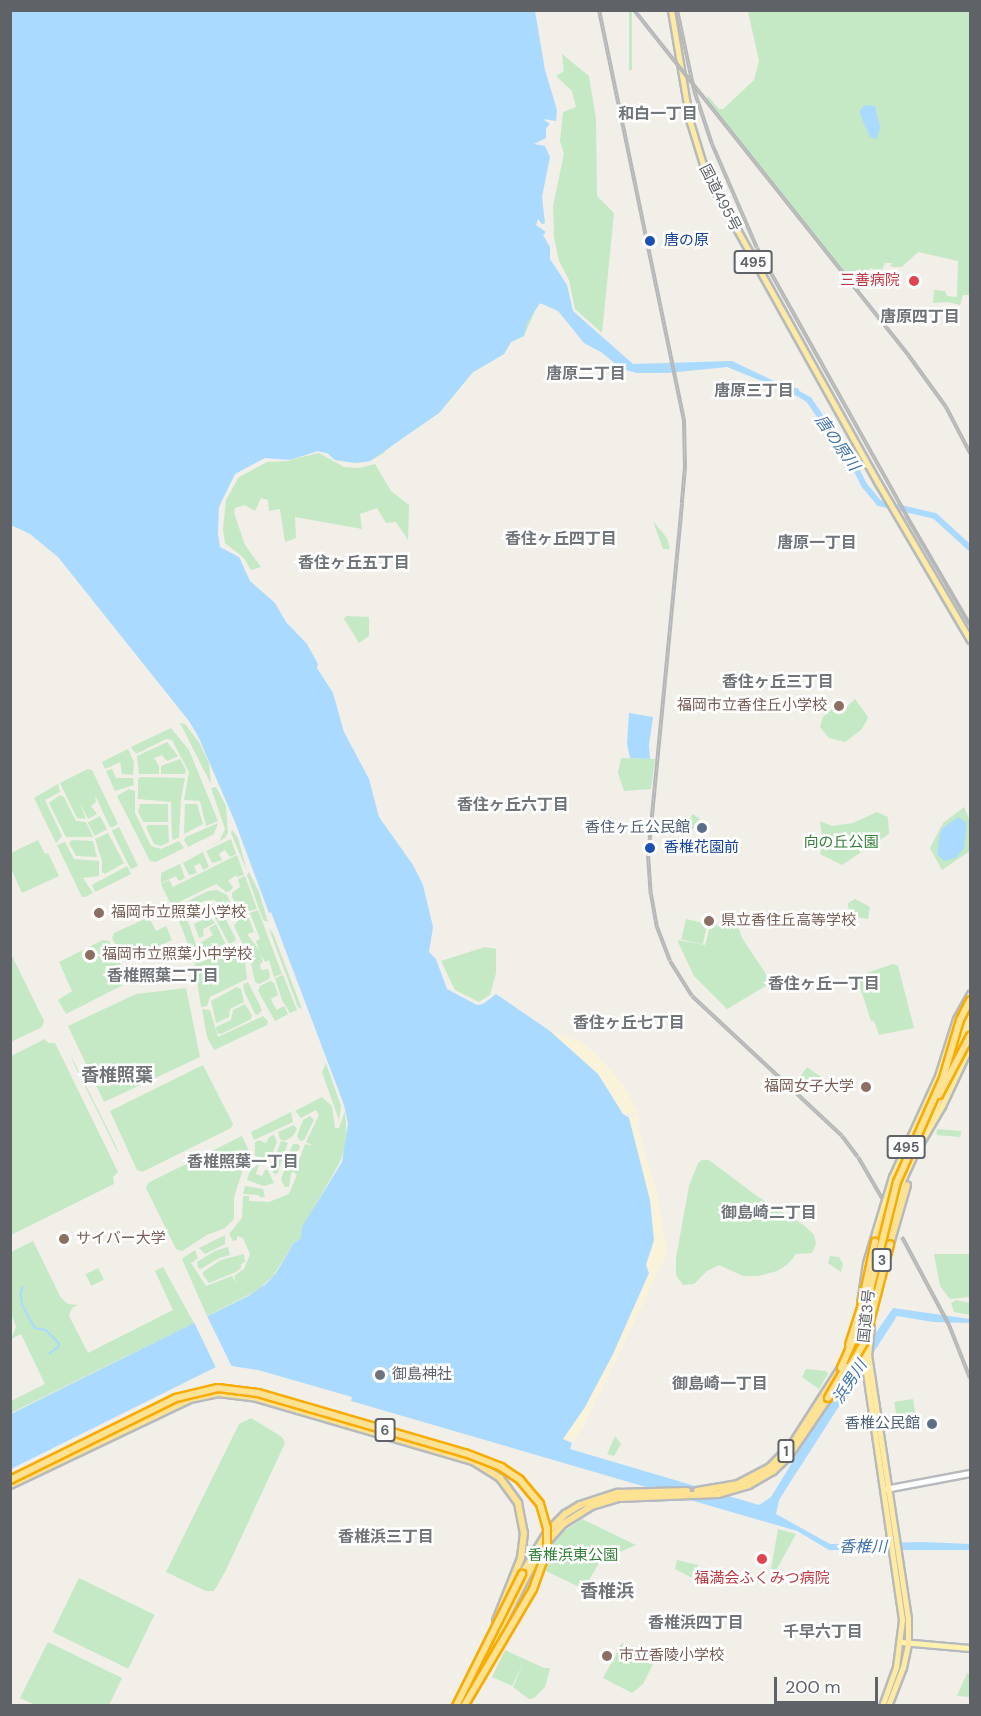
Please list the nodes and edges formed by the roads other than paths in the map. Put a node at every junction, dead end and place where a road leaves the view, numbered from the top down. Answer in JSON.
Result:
{"nodes":[{"id":1,"x":671,"y":10,"type":"edge"},
{"id":2,"x":970,"y":640,"type":"edge"},
{"id":3,"x":970,"y":994,"type":"edge"},
{"id":4,"x":970,"y":1000,"type":"edge"},
{"id":5,"x":970,"y":1011,"type":"edge"},
{"id":6,"x":970,"y":1021,"type":"edge"},
{"id":7,"x":970,"y":1036,"type":"edge"},
{"id":8,"x":970,"y":1046,"type":"edge"},
{"id":9,"x":927,"y":1100,"type":"junction"},
{"id":10,"x":919,"y":1128,"type":"junction"},
{"id":11,"x":912,"y":1156,"type":"junction"},
{"id":12,"x":904,"y":1183,"type":"junction"},
{"id":13,"x":890,"y":1194,"type":"junction"},
{"id":14,"x":874,"y":1283,"type":"junction"},
{"id":15,"x":866,"y":1361,"type":"junction"},
{"id":16,"x":841,"y":1368,"type":"junction"},
{"id":17,"x":828,"y":1398,"type":"junction"},
{"id":18,"x":970,"y":1473,"type":"edge"},
{"id":19,"x":10,"y":1480,"type":"edge"},
{"id":20,"x":10,"y":1485,"type":"edge"},
{"id":21,"x":887,"y":1489,"type":"junction"},
{"id":22,"x":904,"y":1643,"type":"junction"},
{"id":23,"x":487,"y":1644,"type":"junction"},
{"id":24,"x":970,"y":1648,"type":"edge"},
{"id":25,"x":455,"y":1706,"type":"edge"},
{"id":26,"x":464,"y":1706,"type":"edge"},
{"id":27,"x":882,"y":1706,"type":"edge"},
{"id":28,"x":888,"y":1706,"type":"edge"}],
"edges":[{"from":1,"to":2,"type":"highway","name":"国道495号","number":"495"},
{"from":3,"to":9,"type":"highway","number":"495"},
{"from":4,"to":14,"type":"highway","number":"1","bridge":true},
{"from":5,"to":10,"type":"highway","name":"国道3号","number":"3"},
{"from":6,"to":11,"type":"highway","name":"国道3号","number":"3"},
{"from":7,"to":14,"type":"highway","number":"1","bridge":true},
{"from":8,"to":11,"type":"highway","number":"495"},
{"from":9,"to":10,"type":"highway","number":"495"},
{"from":9,"to":13,"type":"highway","number":"495"},
{"from":10,"to":13,"type":"highway","name":"国道3号","number":"3"},
{"from":11,"to":12,"type":"highway","name":"国道3号","number":"3"},
{"from":12,"to":15,"type":"highway","name":"国道3号","number":"3"},
{"from":12,"to":17,"type":"highway","bridge":true},
{"from":13,"to":15,"type":"highway","name":"国道3号","number":"3"},
{"from":13,"to":16,"type":"highway","bridge":true},
{"from":14,"to":16,"type":"highway","number":"1","bridge":true},
{"from":14,"to":17,"type":"highway","number":"1","bridge":true},
{"from":15,"to":21,"type":"highway","name":"国道3号","number":"3"},
{"from":16,"to":23,"type":"highway","number":"1","bridge":true},
{"from":17,"to":26,"type":"highway","number":"1","bridge":true},
{"from":18,"to":21,"type":"main road"},
{"from":19,"to":26,"type":"highway","number":"6","bridge":true},
{"from":20,"to":23,"type":"highway","number":"6","bridge":true},
{"from":21,"to":22,"type":"highway","name":"国道3号","number":"3"},
{"from":22,"to":24,"type":"main road"},
{"from":22,"to":27,"type":"highway","name":"国道3号","number":"3"},
{"from":22,"to":28,"type":"highway","name":"国道3号","number":"3"},
{"from":23,"to":25,"type":"highway","number":"1","bridge":true},
{"from":25,"to":26,"type":"highway"}]}
